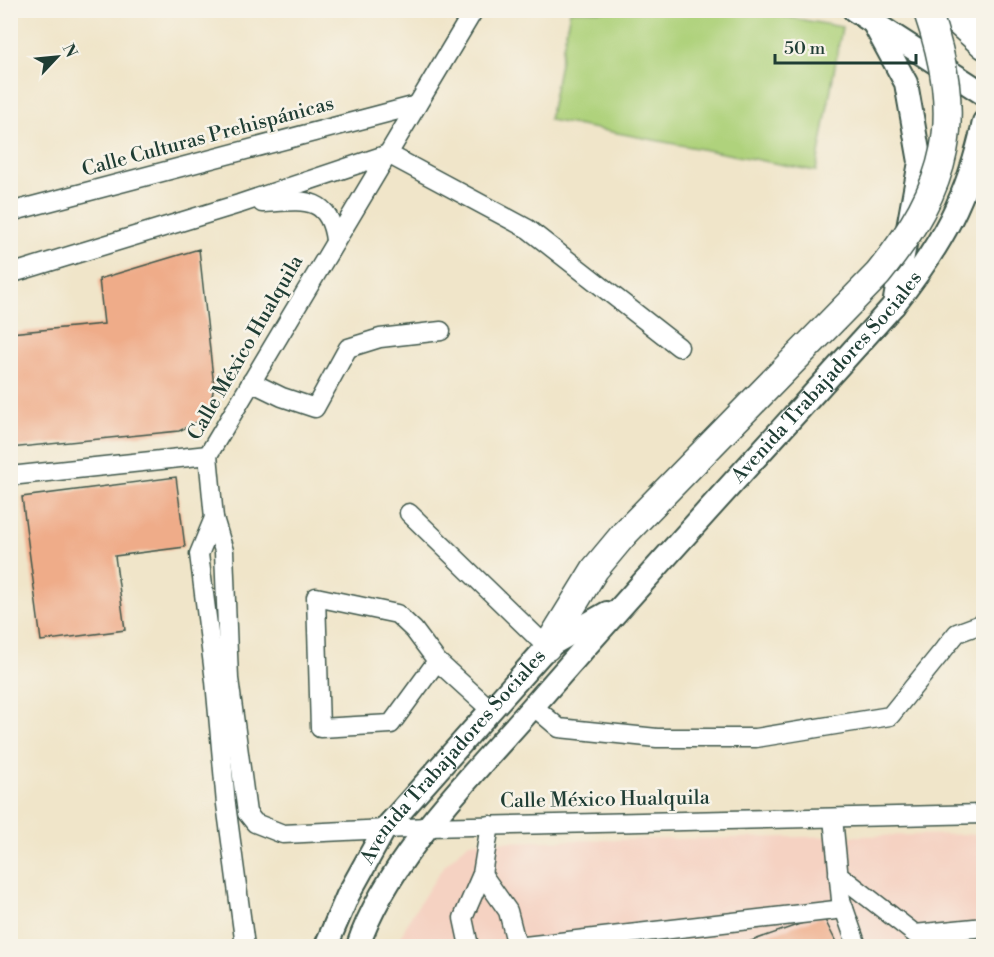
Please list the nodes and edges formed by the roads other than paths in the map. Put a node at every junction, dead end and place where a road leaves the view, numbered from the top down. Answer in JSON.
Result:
{"nodes":[{"id":1,"x":474,"y":10,"type":"edge"},
{"id":2,"x":854,"y":10,"type":"edge"},
{"id":3,"x":927,"y":10,"type":"edge"},
{"id":4,"x":945,"y":10,"type":"edge"},
{"id":5,"x":964,"y":10,"type":"edge"},
{"id":6,"x":984,"y":16,"type":"edge"},
{"id":7,"x":874,"y":24,"type":"junction"},
{"id":8,"x":984,"y":45,"type":"edge"},
{"id":9,"x":984,"y":94,"type":"edge"},
{"id":10,"x":417,"y":105,"type":"junction"},
{"id":11,"x":984,"y":122,"type":"edge"},
{"id":12,"x":388,"y":154,"type":"junction"},
{"id":13,"x":240,"y":204,"type":"junction"},
{"id":14,"x":10,"y":212,"type":"edge"},
{"id":15,"x":335,"y":240,"type":"junction"},
{"id":16,"x":10,"y":274,"type":"edge"},
{"id":17,"x":893,"y":306,"type":"junction"},
{"id":18,"x":441,"y":331,"type":"dead end"},
{"id":19,"x":679,"y":347,"type":"dead end"},
{"id":20,"x":251,"y":382,"type":"junction"},
{"id":21,"x":208,"y":455,"type":"junction"},
{"id":22,"x":10,"y":476,"type":"edge"},
{"id":23,"x":409,"y":513,"type":"dead end"},
{"id":24,"x":214,"y":518,"type":"junction"},
{"id":25,"x":223,"y":582,"type":"junction"},
{"id":26,"x":204,"y":584,"type":"junction"},
{"id":27,"x":622,"y":605,"type":"junction"},
{"id":28,"x":984,"y":623,"type":"edge"},
{"id":29,"x":547,"y":647,"type":"junction"},
{"id":30,"x":437,"y":661,"type":"junction"},
{"id":31,"x":222,"y":680,"type":"junction"},
{"id":32,"x":533,"y":706,"type":"junction"},
{"id":33,"x":491,"y":710,"type":"junction"},
{"id":34,"x":234,"y":802,"type":"junction"},
{"id":35,"x":984,"y":814,"type":"edge"},
{"id":36,"x":833,"y":818,"type":"junction"},
{"id":37,"x":490,"y":825,"type":"junction"},
{"id":38,"x":428,"y":826,"type":"junction"},
{"id":39,"x":384,"y":830,"type":"junction"},
{"id":40,"x":482,"y":874,"type":"junction"},
{"id":41,"x":838,"y":874,"type":"junction"},
{"id":42,"x":844,"y":909,"type":"junction"},
{"id":43,"x":984,"y":927,"type":"edge"},
{"id":44,"x":245,"y":946,"type":"edge"},
{"id":45,"x":326,"y":946,"type":"edge"},
{"id":46,"x":358,"y":946,"type":"edge"},
{"id":47,"x":469,"y":946,"type":"edge"},
{"id":48,"x":517,"y":946,"type":"edge"},
{"id":49,"x":525,"y":946,"type":"edge"},
{"id":50,"x":857,"y":946,"type":"edge"}],
"edges":[{"from":1,"to":10,"type":"street","name":"Calle México Hualquila"},
{"from":2,"to":7,"type":"main road"},
{"from":3,"to":29,"type":"highway","bridge":true},
{"from":4,"to":8,"type":"highway"},
{"from":5,"to":6,"type":"main road"},
{"from":7,"to":9,"type":"main road"},
{"from":7,"to":17,"type":"main road"},
{"from":10,"to":12,"type":"street","name":"Calle México Hualquila"},
{"from":10,"to":14,"type":"street","name":"Calle Culturas Prehispánicas"},
{"from":11,"to":17,"type":"main road","name":"Avenida Trabajadores Sociales"},
{"from":12,"to":13,"type":"street"},
{"from":12,"to":15,"type":"street","name":"Calle México Hualquila"},
{"from":12,"to":19,"type":"street"},
{"from":13,"to":15,"type":"street"},
{"from":13,"to":16,"type":"street"},
{"from":15,"to":20,"type":"street","name":"Calle México Hualquila"},
{"from":17,"to":27,"type":"main road","name":"Avenida Trabajadores Sociales"},
{"from":18,"to":20,"type":"street"},
{"from":20,"to":21,"type":"street","name":"Calle México Hualquila"},
{"from":21,"to":22,"type":"street"},
{"from":21,"to":24,"type":"street","name":"Calle México Hualquila"},
{"from":23,"to":29,"type":"street"},
{"from":24,"to":25,"type":"street","name":"Calle México Hualquila"},
{"from":24,"to":26,"type":"street","name":"Calle México Hualquila"},
{"from":25,"to":26,"type":"street"},
{"from":25,"to":31,"type":"street","name":"Calle México Hualquila"},
{"from":26,"to":31,"type":"street","name":"Calle México Hualquila"},
{"from":27,"to":29,"type":"main road","name":"Avenida Trabajadores Sociales"},
{"from":27,"to":32,"type":"main road","name":"Avenida Trabajadores Sociales"},
{"from":28,"to":32,"type":"street"},
{"from":29,"to":33,"type":"main road","name":"Avenida Trabajadores Sociales"},
{"from":30,"to":30,"type":"street"},
{"from":30,"to":33,"type":"street"},
{"from":31,"to":34,"type":"street","name":"Calle México Hualquila"},
{"from":32,"to":38,"type":"main road","name":"Avenida Trabajadores Sociales"},
{"from":33,"to":39,"type":"main road","name":"Avenida Trabajadores Sociales"},
{"from":34,"to":39,"type":"street","name":"Calle México Hualquila"},
{"from":34,"to":44,"type":"street","name":"Calle México Hualquila"},
{"from":35,"to":36,"type":"street","name":"Calle México Hualquila"},
{"from":36,"to":37,"type":"street","name":"Calle México Hualquila"},
{"from":36,"to":41,"type":"street"},
{"from":37,"to":38,"type":"street","name":"Calle México Hualquila"},
{"from":37,"to":40,"type":"street"},
{"from":38,"to":39,"type":"street","name":"Calle México Hualquila"},
{"from":38,"to":46,"type":"main road","name":"Avenida Trabajadores Sociales"},
{"from":39,"to":45,"type":"main road","name":"Avenida Trabajadores Sociales"},
{"from":40,"to":47,"type":"street"},
{"from":40,"to":48,"type":"street"},
{"from":41,"to":42,"type":"street"},
{"from":41,"to":43,"type":"street"},
{"from":42,"to":49,"type":"street"},
{"from":42,"to":50,"type":"street"}]}
